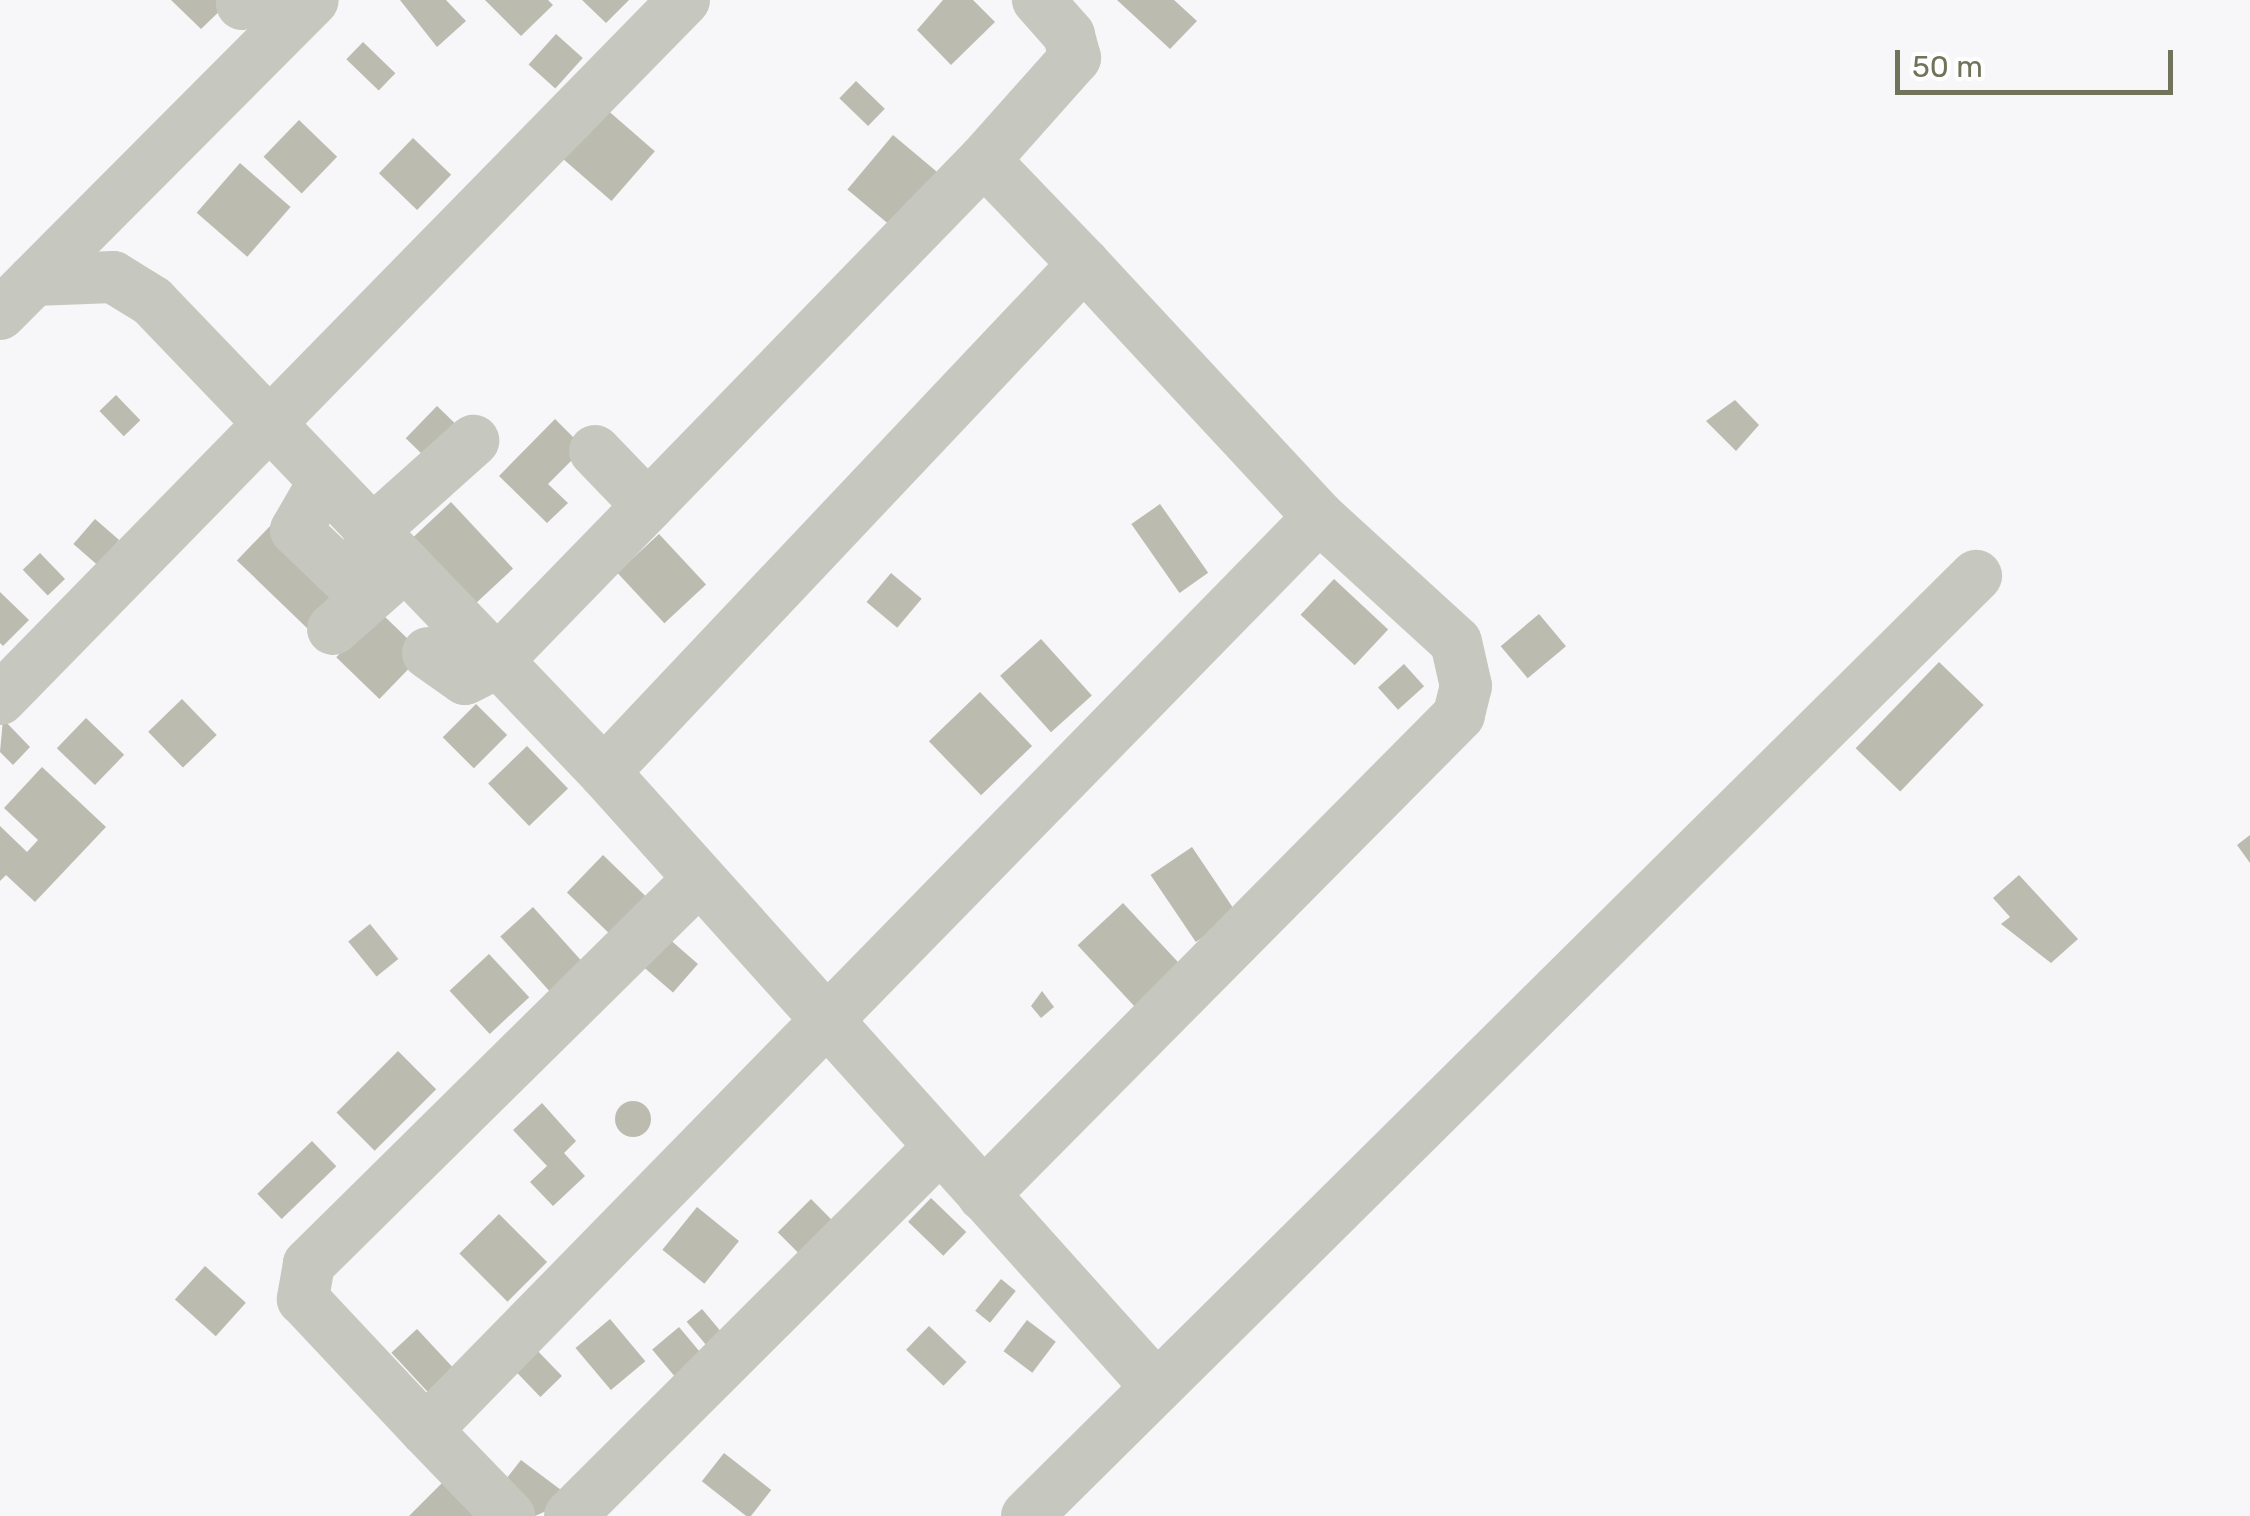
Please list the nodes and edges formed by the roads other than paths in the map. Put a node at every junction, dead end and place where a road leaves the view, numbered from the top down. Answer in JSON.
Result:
{"nodes":[{"id":1,"x":684,"y":0,"type":"edge"},
{"id":2,"x":1038,"y":0,"type":"edge"},
{"id":3,"x":278,"y":3,"type":"edge"},
{"id":4,"x":984,"y":160,"type":"junction"},
{"id":5,"x":1084,"y":264,"type":"junction"},
{"id":6,"x":17,"y":297,"type":"edge"},
{"id":7,"x":266,"y":428,"type":"junction"},
{"id":8,"x":474,"y":441,"type":"dead end"},
{"id":9,"x":596,"y":451,"type":"dead end"},
{"id":10,"x":648,"y":506,"type":"junction"},
{"id":11,"x":1319,"y":517,"type":"junction"},
{"id":12,"x":1976,"y":576,"type":"dead end"},
{"id":13,"x":368,"y":582,"type":"junction"},
{"id":14,"x":428,"y":653,"type":"dead end"},
{"id":15,"x":494,"y":664,"type":"junction"},
{"id":16,"x":0,"y":700,"type":"edge"},
{"id":17,"x":604,"y":772,"type":"junction"},
{"id":18,"x":698,"y":880,"type":"junction"},
{"id":19,"x":824,"y":1021,"type":"junction"},
{"id":20,"x":940,"y":1147,"type":"junction"},
{"id":21,"x":983,"y":1195,"type":"junction"},
{"id":22,"x":1154,"y":1384,"type":"junction"},
{"id":23,"x":426,"y":1430,"type":"junction"},
{"id":24,"x":510,"y":1516,"type":"edge"},
{"id":25,"x":570,"y":1516,"type":"edge"},
{"id":26,"x":1027,"y":1516,"type":"edge"}],
"edges":[{"from":1,"to":7,"type":"street"},
{"from":2,"to":4,"type":"street"},
{"from":3,"to":6,"type":"street"},
{"from":4,"to":5,"type":"street"},
{"from":4,"to":10,"type":"street"},
{"from":5,"to":11,"type":"street"},
{"from":5,"to":17,"type":"street"},
{"from":6,"to":7,"type":"street"},
{"from":7,"to":13,"type":"street"},
{"from":7,"to":16,"type":"street"},
{"from":8,"to":13,"type":"street"},
{"from":9,"to":10,"type":"street"},
{"from":10,"to":15,"type":"street"},
{"from":11,"to":19,"type":"street"},
{"from":11,"to":21,"type":"street"},
{"from":12,"to":22,"type":"street"},
{"from":13,"to":15,"type":"street"},
{"from":14,"to":15,"type":"street"},
{"from":15,"to":17,"type":"street"},
{"from":17,"to":18,"type":"street"},
{"from":18,"to":19,"type":"street"},
{"from":18,"to":23,"type":"street"},
{"from":19,"to":20,"type":"street"},
{"from":19,"to":23,"type":"street"},
{"from":20,"to":21,"type":"street"},
{"from":20,"to":25,"type":"street"},
{"from":21,"to":22,"type":"street"},
{"from":22,"to":26,"type":"street"},
{"from":23,"to":24,"type":"street"}]}
